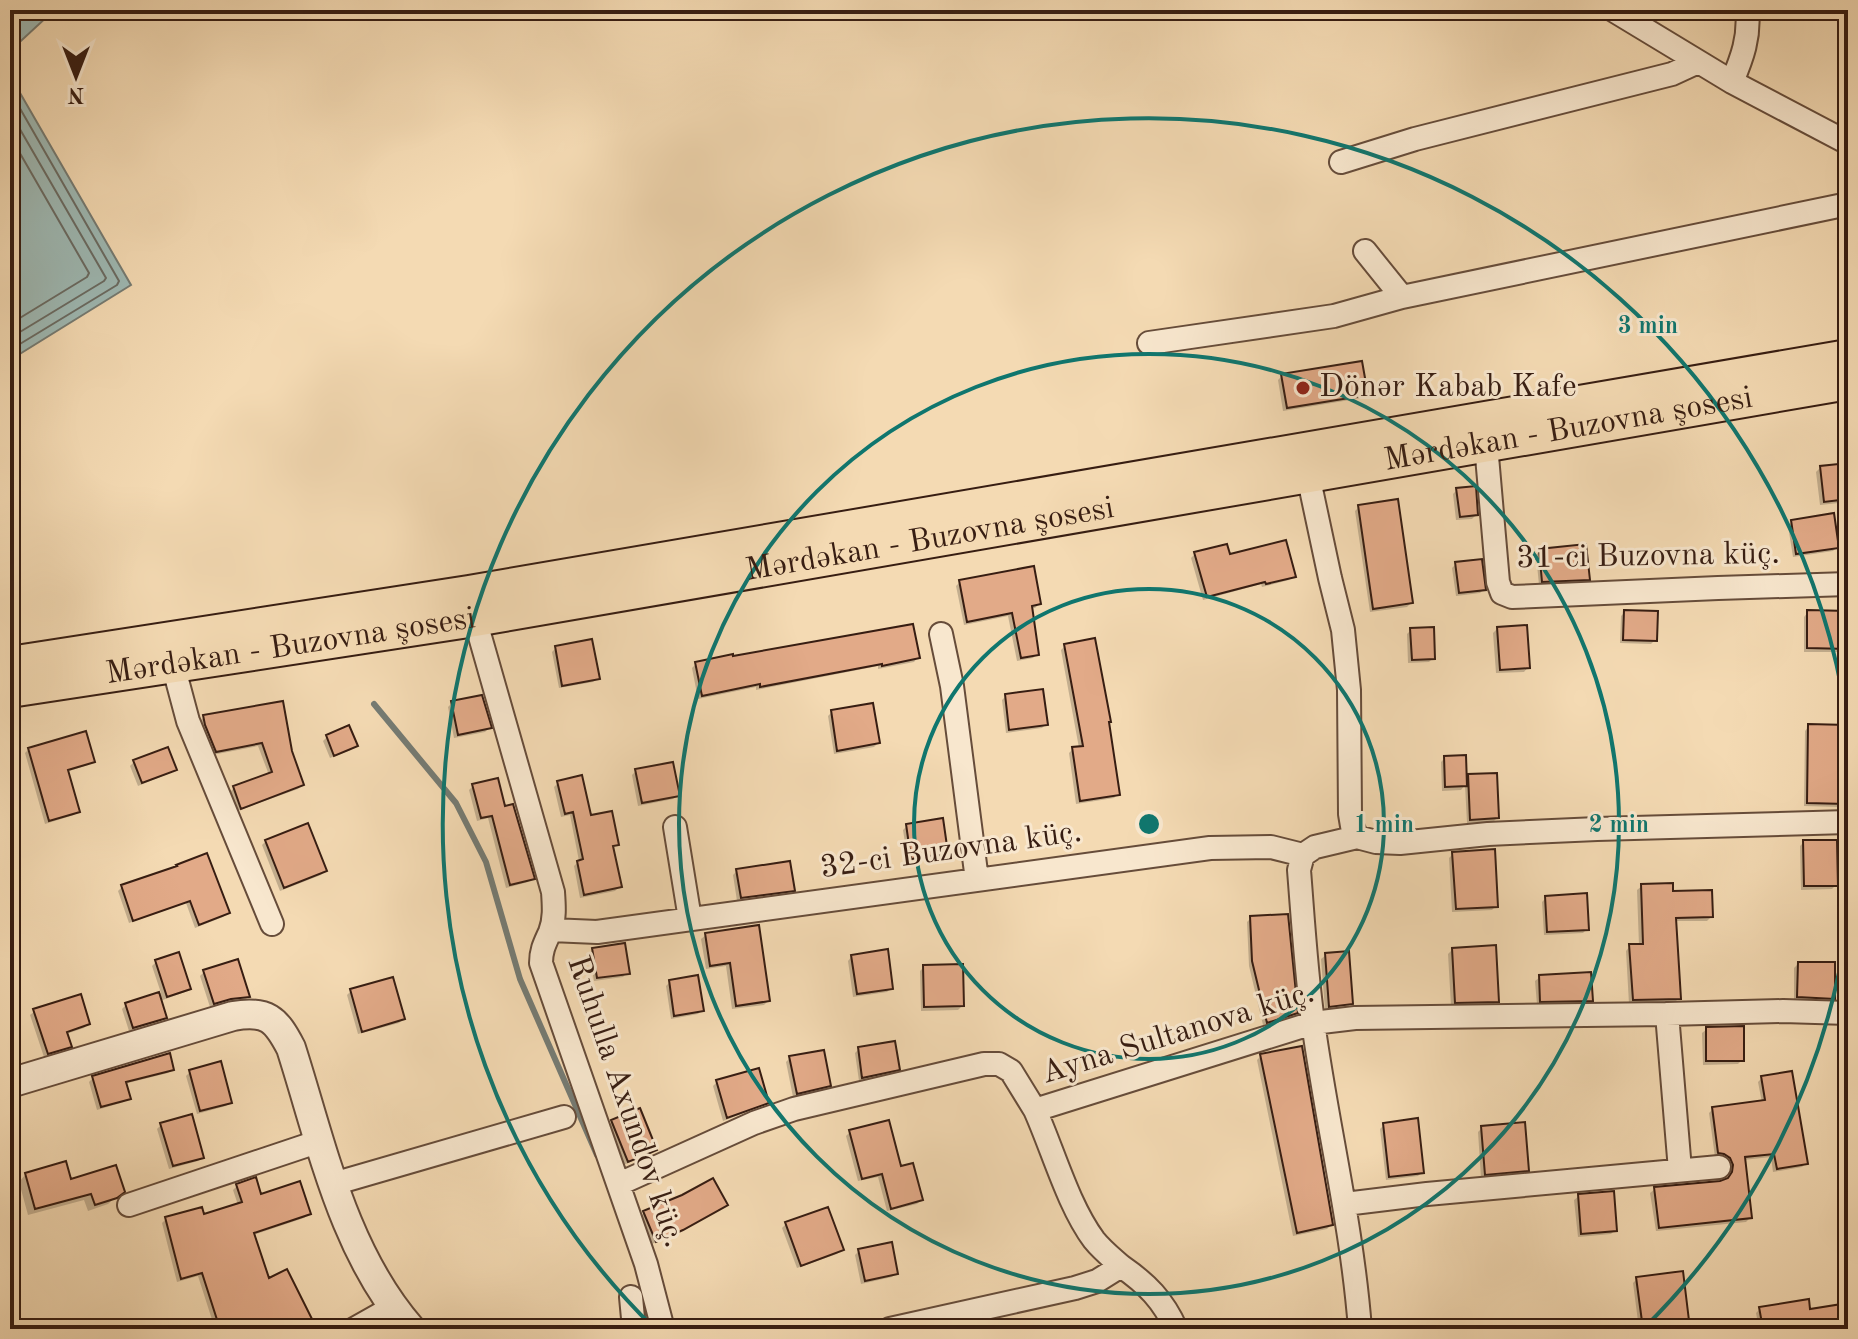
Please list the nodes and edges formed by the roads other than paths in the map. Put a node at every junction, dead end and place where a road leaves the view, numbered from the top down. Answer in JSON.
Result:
{"nodes":[{"id":1,"x":1613,"y":10,"type":"edge"},
{"id":2,"x":1747,"y":10,"type":"edge"},
{"id":3,"x":1698,"y":62,"type":"junction"},
{"id":4,"x":1732,"y":82,"type":"junction"},
{"id":5,"x":1848,"y":143,"type":"edge"},
{"id":6,"x":1341,"y":162,"type":"dead end"},
{"id":7,"x":1848,"y":204,"type":"edge"},
{"id":8,"x":1365,"y":251,"type":"dead end"},
{"id":9,"x":1402,"y":297,"type":"junction"},
{"id":10,"x":1149,"y":343,"type":"dead end"},
{"id":11,"x":1848,"y":357,"type":"edge"},
{"id":12,"x":1848,"y":382,"type":"edge"},
{"id":13,"x":1486,"y":445,"type":"junction"},
{"id":14,"x":1308,"y":475,"type":"junction"},
{"id":15,"x":1848,"y":584,"type":"edge"},
{"id":16,"x":475,"y":619,"type":"junction"},
{"id":17,"x":941,"y":634,"type":"dead end"},
{"id":18,"x":10,"y":664,"type":"edge"},
{"id":19,"x":173,"y":665,"type":"junction"},
{"id":20,"x":10,"y":690,"type":"edge"},
{"id":21,"x":1848,"y":822,"type":"edge"},
{"id":22,"x":675,"y":827,"type":"dead end"},
{"id":23,"x":1357,"y":837,"type":"junction"},
{"id":24,"x":1303,"y":855,"type":"junction"},
{"id":25,"x":977,"y":880,"type":"junction"},
{"id":26,"x":690,"y":919,"type":"junction"},
{"id":27,"x":272,"y":924,"type":"dead end"},
{"id":28,"x":551,"y":930,"type":"junction"},
{"id":29,"x":1848,"y":1013,"type":"edge"},
{"id":30,"x":1667,"y":1014,"type":"junction"},
{"id":31,"x":1313,"y":1023,"type":"junction"},
{"id":32,"x":10,"y":1083,"type":"edge"},
{"id":33,"x":1035,"y":1110,"type":"junction"},
{"id":34,"x":564,"y":1117,"type":"dead end"},
{"id":35,"x":320,"y":1141,"type":"junction"},
{"id":36,"x":1719,"y":1167,"type":"dead end"},
{"id":37,"x":1680,"y":1170,"type":"junction"},
{"id":38,"x":333,"y":1184,"type":"junction"},
{"id":39,"x":619,"y":1184,"type":"junction"},
{"id":40,"x":1345,"y":1204,"type":"junction"},
{"id":41,"x":129,"y":1205,"type":"dead end"},
{"id":42,"x":1121,"y":1266,"type":"junction"},
{"id":43,"x":631,"y":1297,"type":"dead end"},
{"id":44,"x":393,"y":1307,"type":"junction"},
{"id":45,"x":354,"y":1329,"type":"edge"},
{"id":46,"x":411,"y":1329,"type":"edge"},
{"id":47,"x":634,"y":1329,"type":"edge"},
{"id":48,"x":663,"y":1329,"type":"edge"},
{"id":49,"x":890,"y":1329,"type":"edge"},
{"id":50,"x":1176,"y":1329,"type":"edge"},
{"id":51,"x":1360,"y":1329,"type":"edge"}],
"edges":[{"from":1,"to":3,"type":"street"},
{"from":2,"to":4,"type":"street"},
{"from":3,"to":4,"type":"street"},
{"from":3,"to":6,"type":"street"},
{"from":4,"to":5,"type":"street"},
{"from":7,"to":9,"type":"street"},
{"from":8,"to":9,"type":"street"},
{"from":9,"to":10,"type":"street"},
{"from":11,"to":18,"type":"main road"},
{"from":12,"to":13,"type":"main road","name":"Mərdəkan - Buzovna şosesi"},
{"from":13,"to":14,"type":"main road","name":"Mərdəkan - Buzovna şosesi"},
{"from":13,"to":15,"type":"street","name":"31-ci Buzovna küç."},
{"from":14,"to":16,"type":"main road","name":"Mərdəkan - Buzovna şosesi"},
{"from":14,"to":23,"type":"street"},
{"from":16,"to":19,"type":"main road","name":"Mərdəkan - Buzovna şosesi"},
{"from":16,"to":28,"type":"street","name":"Ruhulla Axundov küç."},
{"from":17,"to":25,"type":"street"},
{"from":19,"to":20,"type":"main road","name":"Mərdəkan - Buzovna şosesi"},
{"from":19,"to":27,"type":"street"},
{"from":21,"to":23,"type":"street"},
{"from":22,"to":26,"type":"street"},
{"from":23,"to":24,"type":"street"},
{"from":24,"to":25,"type":"street","name":"32-ci Buzovna küç."},
{"from":24,"to":31,"type":"street"},
{"from":25,"to":26,"type":"street","name":"32-ci Buzovna küç."},
{"from":26,"to":28,"type":"street","name":"32-ci Buzovna küç."},
{"from":28,"to":39,"type":"street","name":"Ruhulla Axundov küç."},
{"from":29,"to":30,"type":"street","name":"Ayna Sultanova küç."},
{"from":30,"to":31,"type":"street","name":"Ayna Sultanova küç."},
{"from":30,"to":37,"type":"street"},
{"from":31,"to":33,"type":"street","name":"Ayna Sultanova küç."},
{"from":31,"to":40,"type":"street"},
{"from":32,"to":35,"type":"street"},
{"from":33,"to":39,"type":"street","name":"Ayna Sultanova küç."},
{"from":33,"to":42,"type":"street"},
{"from":34,"to":38,"type":"street"},
{"from":35,"to":38,"type":"street"},
{"from":35,"to":41,"type":"street"},
{"from":36,"to":37,"type":"street"},
{"from":37,"to":40,"type":"street"},
{"from":38,"to":44,"type":"street"},
{"from":39,"to":48,"type":"street","name":"Ruhulla Axundov küç."},
{"from":40,"to":51,"type":"street"},
{"from":42,"to":49,"type":"street"},
{"from":42,"to":50,"type":"street"},
{"from":43,"to":47,"type":"street"},
{"from":44,"to":45,"type":"street"},
{"from":44,"to":46,"type":"street"}]}
